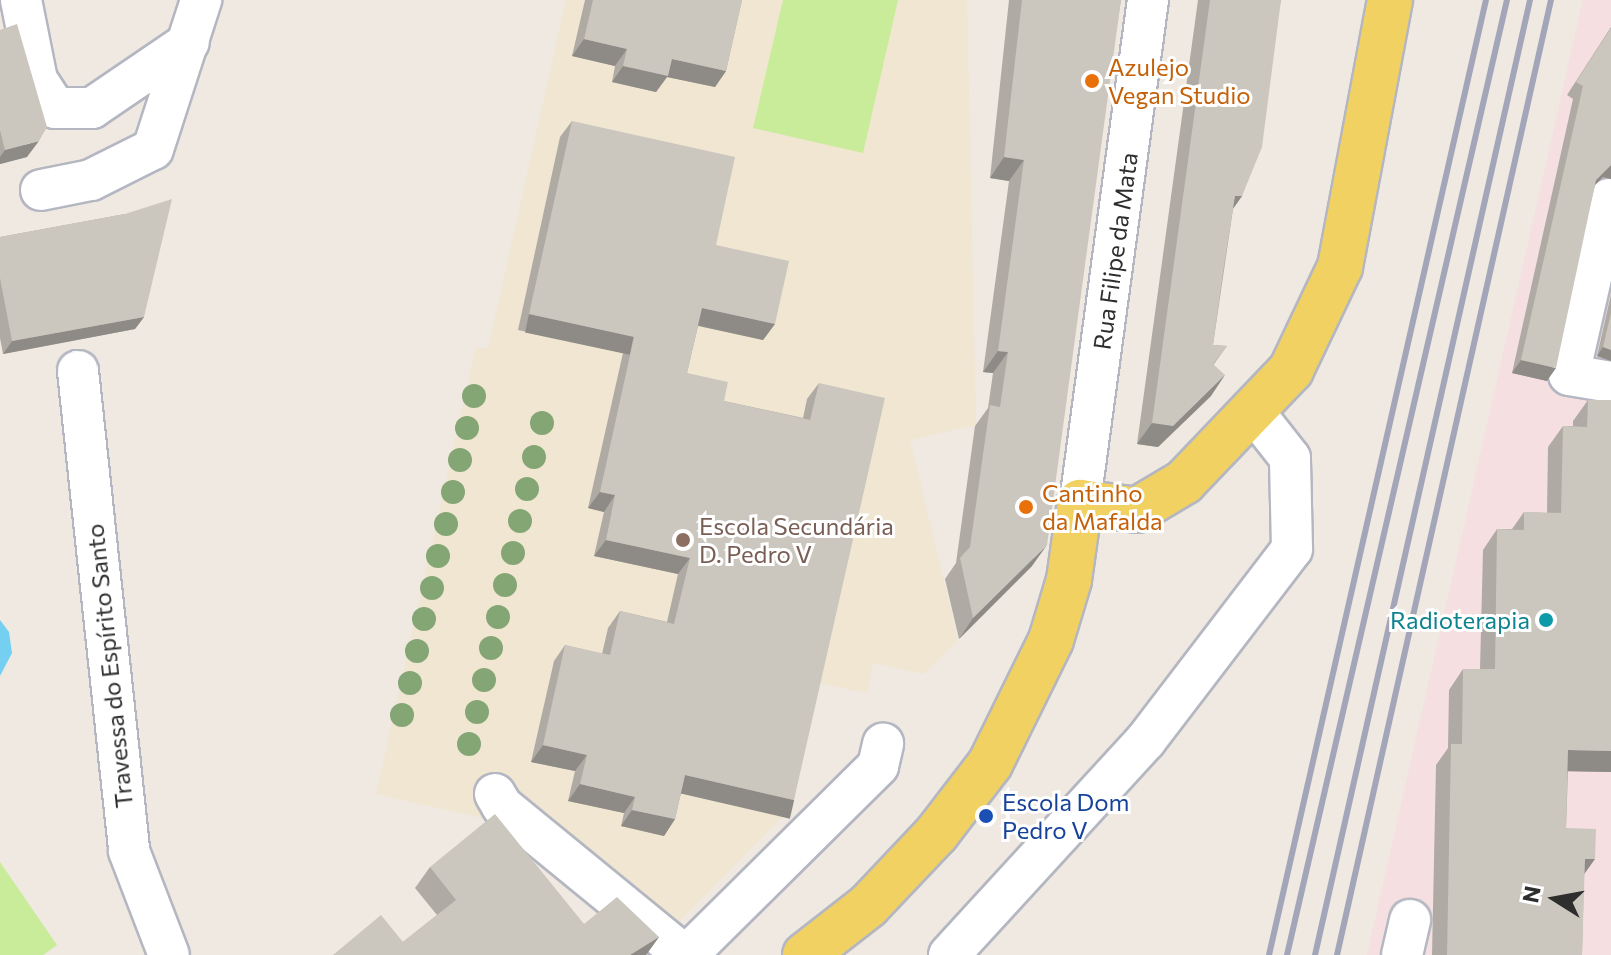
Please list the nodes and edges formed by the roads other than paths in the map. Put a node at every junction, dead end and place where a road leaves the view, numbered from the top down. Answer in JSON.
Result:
{"nodes":[{"id":1,"x":21,"y":0,"type":"edge"},
{"id":2,"x":201,"y":0,"type":"edge"},
{"id":3,"x":1148,"y":0,"type":"edge"},
{"id":4,"x":1390,"y":0,"type":"edge"},
{"id":5,"x":189,"y":42,"type":"junction"},
{"id":6,"x":41,"y":190,"type":"dead end"},
{"id":7,"x":1609,"y":199,"type":"dead end"},
{"id":8,"x":78,"y":371,"type":"dead end"},
{"id":9,"x":1611,"y":382,"type":"edge"},
{"id":10,"x":1253,"y":411,"type":"junction"},
{"id":11,"x":1080,"y":502,"type":"junction"},
{"id":12,"x":883,"y":744,"type":"dead end"},
{"id":13,"x":495,"y":794,"type":"dead end"},
{"id":14,"x":169,"y":955,"type":"edge"},
{"id":15,"x":685,"y":955,"type":"edge"},
{"id":16,"x":805,"y":955,"type":"edge"},
{"id":17,"x":949,"y":955,"type":"edge"}],
"edges":[{"from":1,"to":5,"type":"street"},
{"from":2,"to":5,"type":"street"},
{"from":3,"to":11,"type":"street","name":"Rua Filipe da Mata"},
{"from":4,"to":10,"type":"main road"},
{"from":5,"to":6,"type":"street"},
{"from":7,"to":9,"type":"street"},
{"from":8,"to":14,"type":"street","name":"Travessa do Espírito Santo"},
{"from":10,"to":11,"type":"main road"},
{"from":10,"to":17,"type":"street"},
{"from":11,"to":16,"type":"main road"},
{"from":12,"to":15,"type":"street"},
{"from":13,"to":15,"type":"street"}]}
